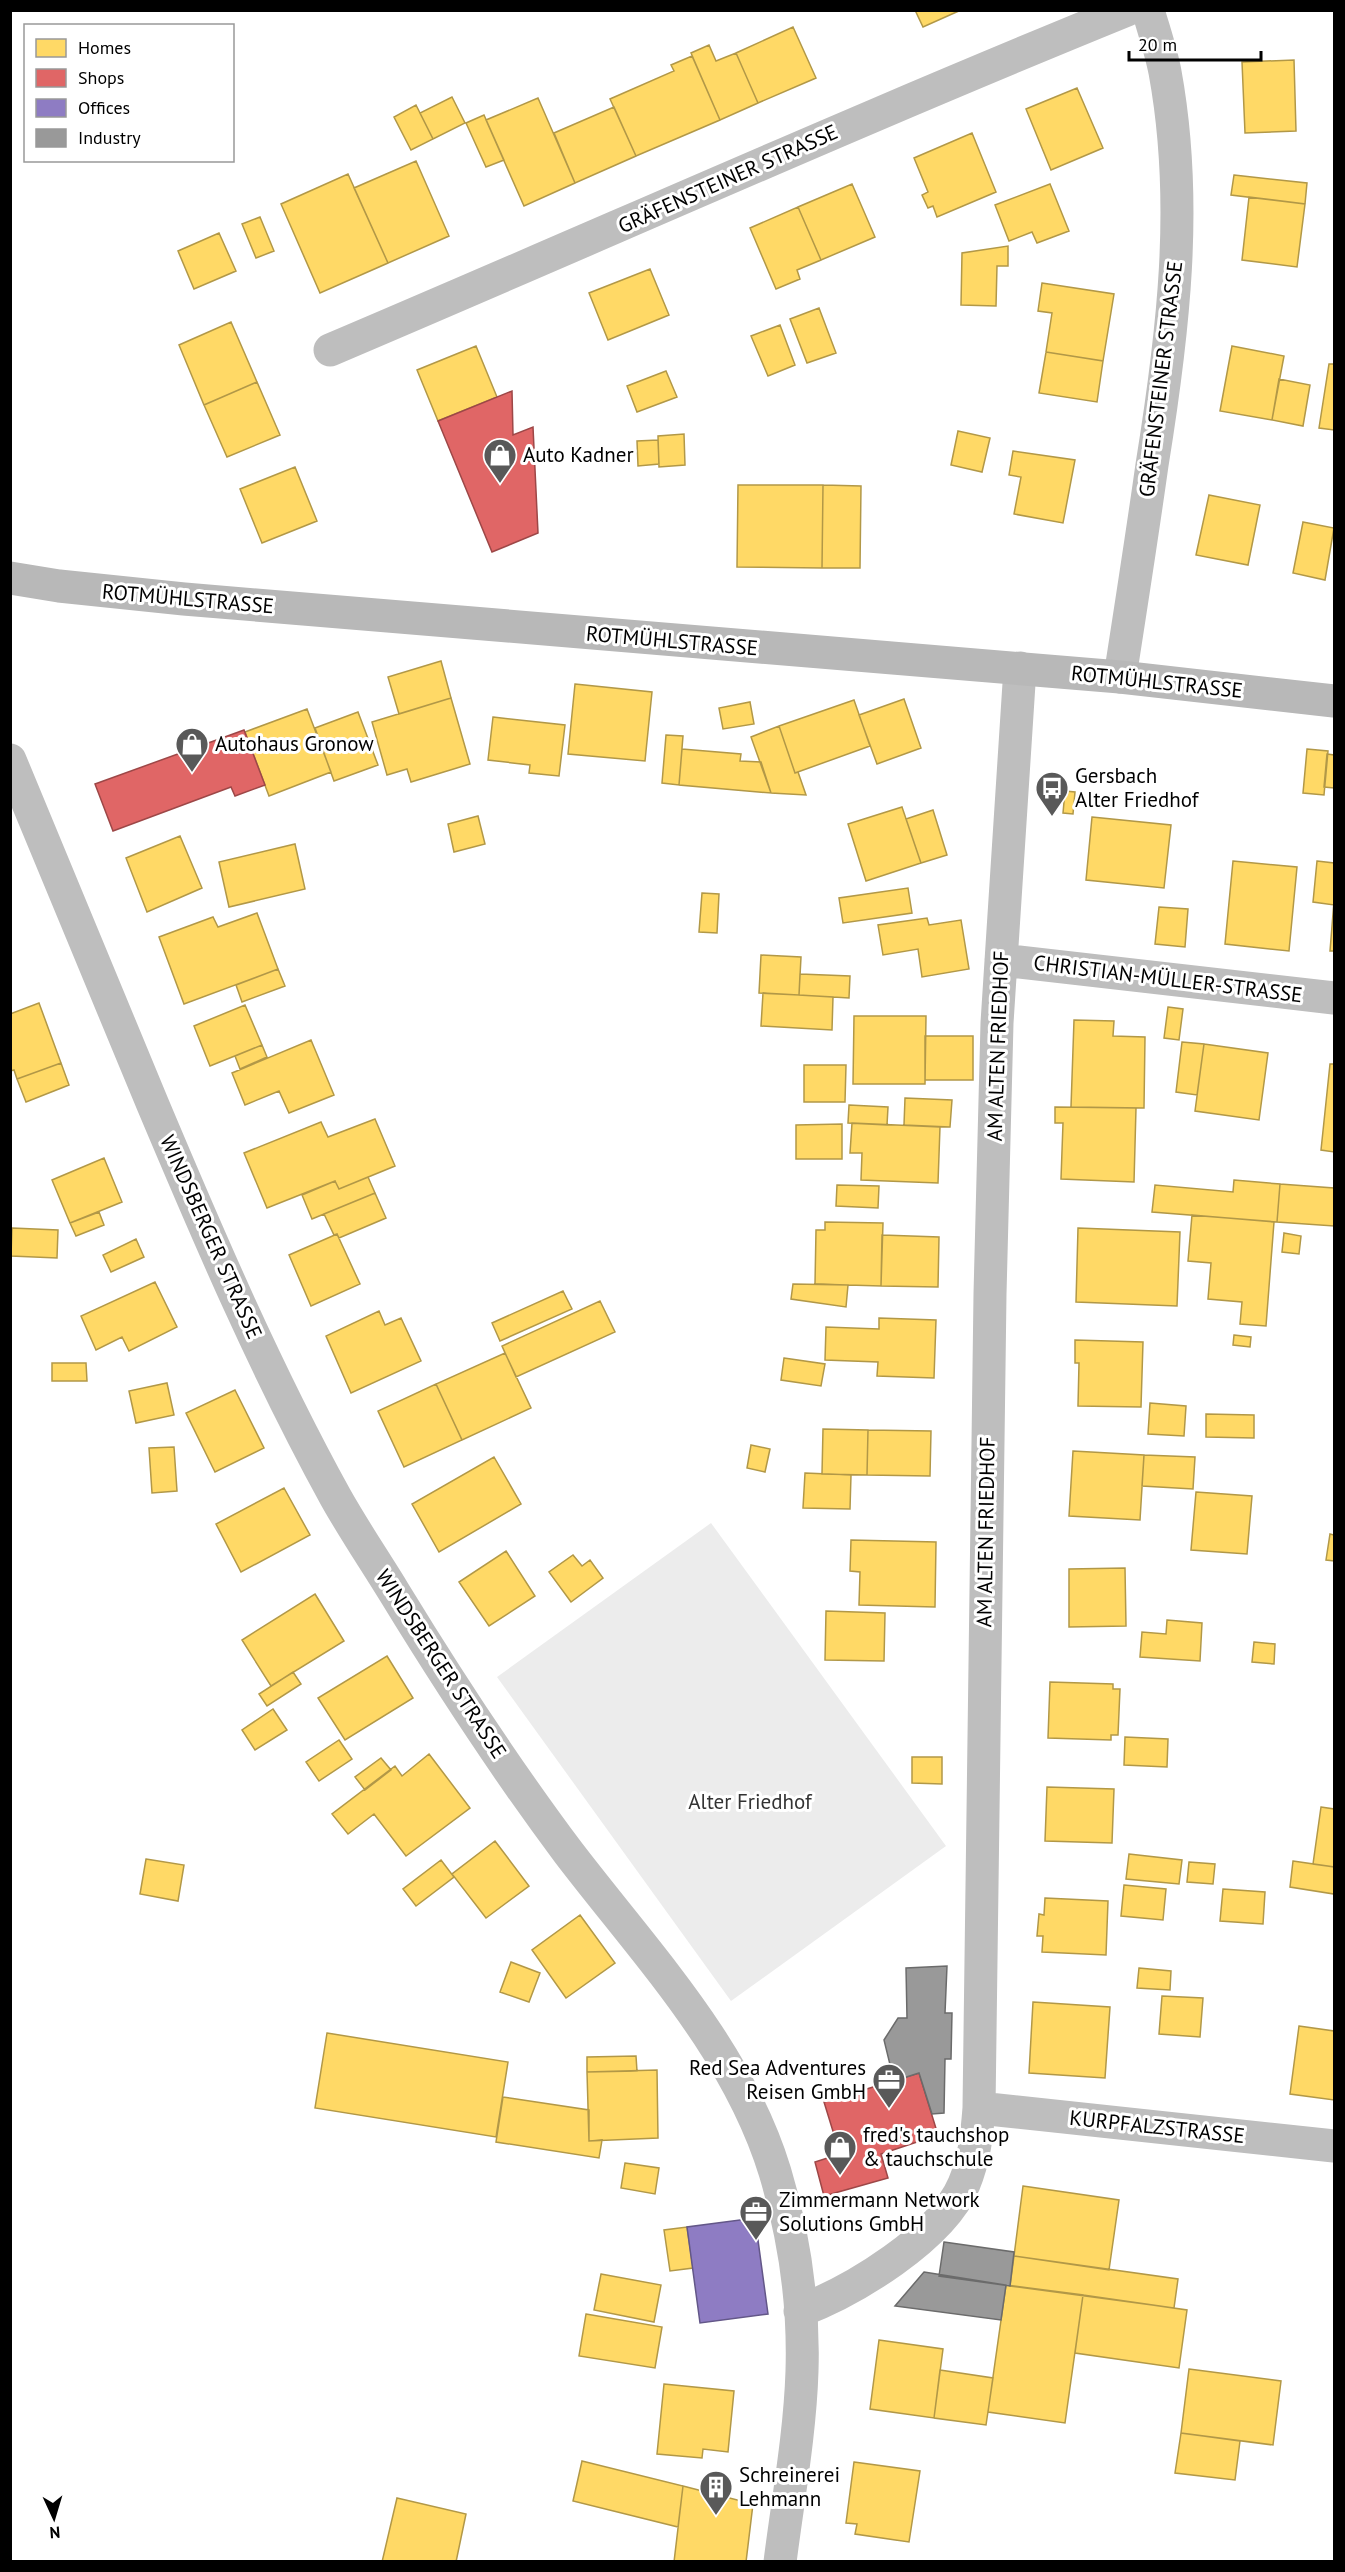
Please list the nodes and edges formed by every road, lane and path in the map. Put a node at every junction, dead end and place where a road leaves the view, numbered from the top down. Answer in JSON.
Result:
{"nodes":[{"id":1,"x":1127,"y":10,"type":"edge"},
{"id":2,"x":1148,"y":10,"type":"edge"},
{"id":3,"x":330,"y":350,"type":"dead end"},
{"id":4,"x":10,"y":578,"type":"edge"},
{"id":5,"x":1020,"y":668,"type":"junction"},
{"id":6,"x":1120,"y":677,"type":"junction"},
{"id":7,"x":1335,"y":701,"type":"edge"},
{"id":8,"x":10,"y":760,"type":"edge"},
{"id":9,"x":1000,"y":960,"type":"junction"},
{"id":10,"x":1335,"y":998,"type":"edge"},
{"id":11,"x":979,"y":2108,"type":"junction"},
{"id":12,"x":1335,"y":2146,"type":"edge"},
{"id":13,"x":800,"y":2311,"type":"junction"},
{"id":14,"x":780,"y":2562,"type":"edge"}],
"edges":[{"from":1,"to":3,"type":"street","name":"GRÄFENSTEINER STRASSE"},
{"from":2,"to":6,"type":"street","name":"GRÄFENSTEINER STRASSE"},
{"from":4,"to":5,"type":"street","name":"ROTMÜHLSTRASSE"},
{"from":5,"to":6,"type":"street","name":"ROTMÜHLSTRASSE"},
{"from":5,"to":9,"type":"street","name":"AM ALTEN FRIEDHOF"},
{"from":6,"to":7,"type":"street","name":"ROTMÜHLSTRASSE"},
{"from":8,"to":13,"type":"street","name":"WINDSBERGER STRASSE"},
{"from":9,"to":10,"type":"street","name":"CHRISTIAN-MÜLLER-STRASSE"},
{"from":9,"to":11,"type":"street","name":"AM ALTEN FRIEDHOF"},
{"from":11,"to":12,"type":"street","name":"KURPFALZSTRASSE"},
{"from":11,"to":13,"type":"street","name":"AM ALTEN FRIEDHOF"},
{"from":13,"to":14,"type":"street","name":"WINDSBERGER STRASSE"}]}
